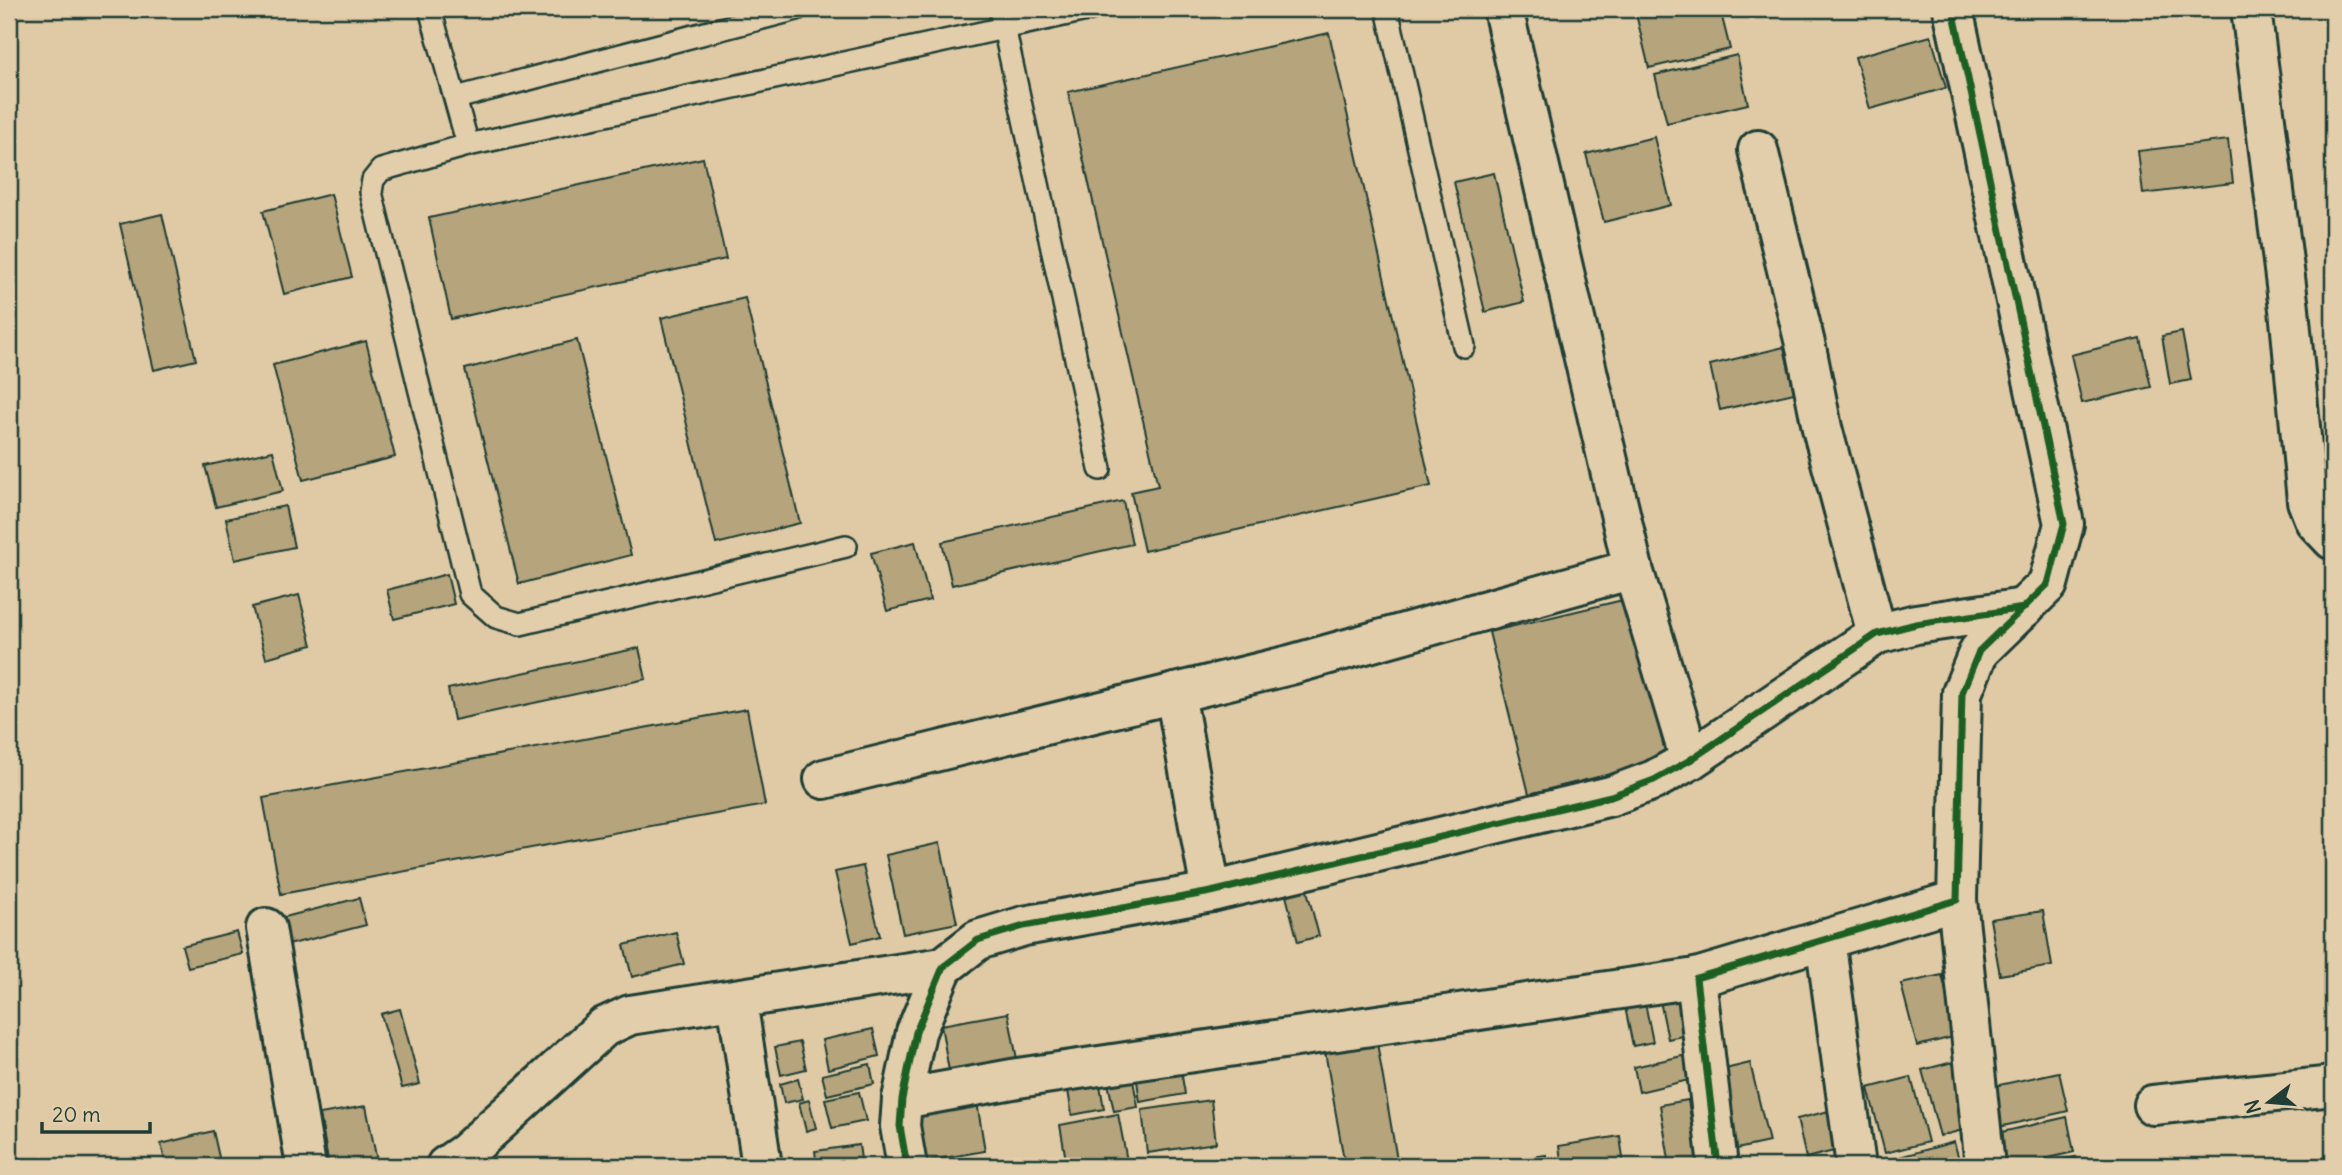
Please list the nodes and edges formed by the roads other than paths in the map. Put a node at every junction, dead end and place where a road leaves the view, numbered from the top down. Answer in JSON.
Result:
{"nodes":[{"id":1,"x":430,"y":9,"type":"edge"},
{"id":2,"x":797,"y":9,"type":"edge"},
{"id":3,"x":1091,"y":9,"type":"edge"},
{"id":4,"x":1387,"y":9,"type":"edge"},
{"id":5,"x":1503,"y":9,"type":"edge"},
{"id":6,"x":1953,"y":9,"type":"edge"},
{"id":7,"x":2251,"y":9,"type":"edge"},
{"id":8,"x":1002,"y":19,"type":"edge"},
{"id":9,"x":456,"y":98,"type":"junction"},
{"id":10,"x":468,"y":145,"type":"junction"},
{"id":11,"x":1758,"y":150,"type":"dead end"},
{"id":12,"x":1464,"y":346,"type":"dead end"},
{"id":13,"x":1100,"y":469,"type":"dead end"},
{"id":14,"x":2333,"y":540,"type":"edge"},
{"id":15,"x":846,"y":546,"type":"dead end"},
{"id":16,"x":1633,"y":569,"type":"junction"},
{"id":17,"x":2024,"y":607,"type":"junction"},
{"id":18,"x":1877,"y":634,"type":"junction"},
{"id":19,"x":1175,"y":693,"type":"junction"},
{"id":20,"x":1690,"y":760,"type":"junction"},
{"id":21,"x":824,"y":779,"type":"dead end"},
{"id":22,"x":1211,"y":892,"type":"junction"},
{"id":23,"x":1957,"y":900,"type":"junction"},
{"id":24,"x":265,"y":928,"type":"dead end"},
{"id":25,"x":1825,"y":939,"type":"junction"},
{"id":26,"x":943,"y":967,"type":"junction"},
{"id":27,"x":1696,"y":978,"type":"junction"},
{"id":28,"x":737,"y":999,"type":"junction"},
{"id":29,"x":2333,"y":1086,"type":"edge"},
{"id":30,"x":901,"y":1099,"type":"junction"},
{"id":31,"x":2153,"y":1105,"type":"dead end"},
{"id":32,"x":306,"y":1166,"type":"edge"},
{"id":33,"x":446,"y":1166,"type":"edge"},
{"id":34,"x":762,"y":1166,"type":"edge"},
{"id":35,"x":907,"y":1166,"type":"edge"},
{"id":36,"x":1718,"y":1166,"type":"edge"},
{"id":37,"x":1856,"y":1166,"type":"edge"},
{"id":38,"x":1985,"y":1166,"type":"edge"}],
"edges":[{"from":1,"to":9,"type":"lane"},
{"from":2,"to":9,"type":"lane"},
{"from":3,"to":8,"type":"lane"},
{"from":4,"to":12,"type":"lane"},
{"from":5,"to":16,"type":"street"},
{"from":6,"to":17,"type":"street"},
{"from":7,"to":14,"type":"street"},
{"from":8,"to":10,"type":"lane"},
{"from":8,"to":13,"type":"lane"},
{"from":9,"to":10,"type":"lane"},
{"from":10,"to":15,"type":"lane"},
{"from":11,"to":18,"type":"street"},
{"from":16,"to":19,"type":"street"},
{"from":16,"to":20,"type":"street"},
{"from":17,"to":18,"type":"street"},
{"from":17,"to":23,"type":"street"},
{"from":18,"to":20,"type":"street"},
{"from":19,"to":21,"type":"street"},
{"from":19,"to":22,"type":"street"},
{"from":20,"to":22,"type":"street"},
{"from":22,"to":26,"type":"street"},
{"from":23,"to":25,"type":"street"},
{"from":23,"to":38,"type":"street"},
{"from":24,"to":32,"type":"street"},
{"from":25,"to":27,"type":"street"},
{"from":25,"to":37,"type":"street"},
{"from":26,"to":28,"type":"street"},
{"from":26,"to":30,"type":"street"},
{"from":27,"to":30,"type":"street"},
{"from":27,"to":36,"type":"street"},
{"from":28,"to":33,"type":"street"},
{"from":28,"to":34,"type":"street"},
{"from":29,"to":31,"type":"street"},
{"from":30,"to":35,"type":"street"}]}
